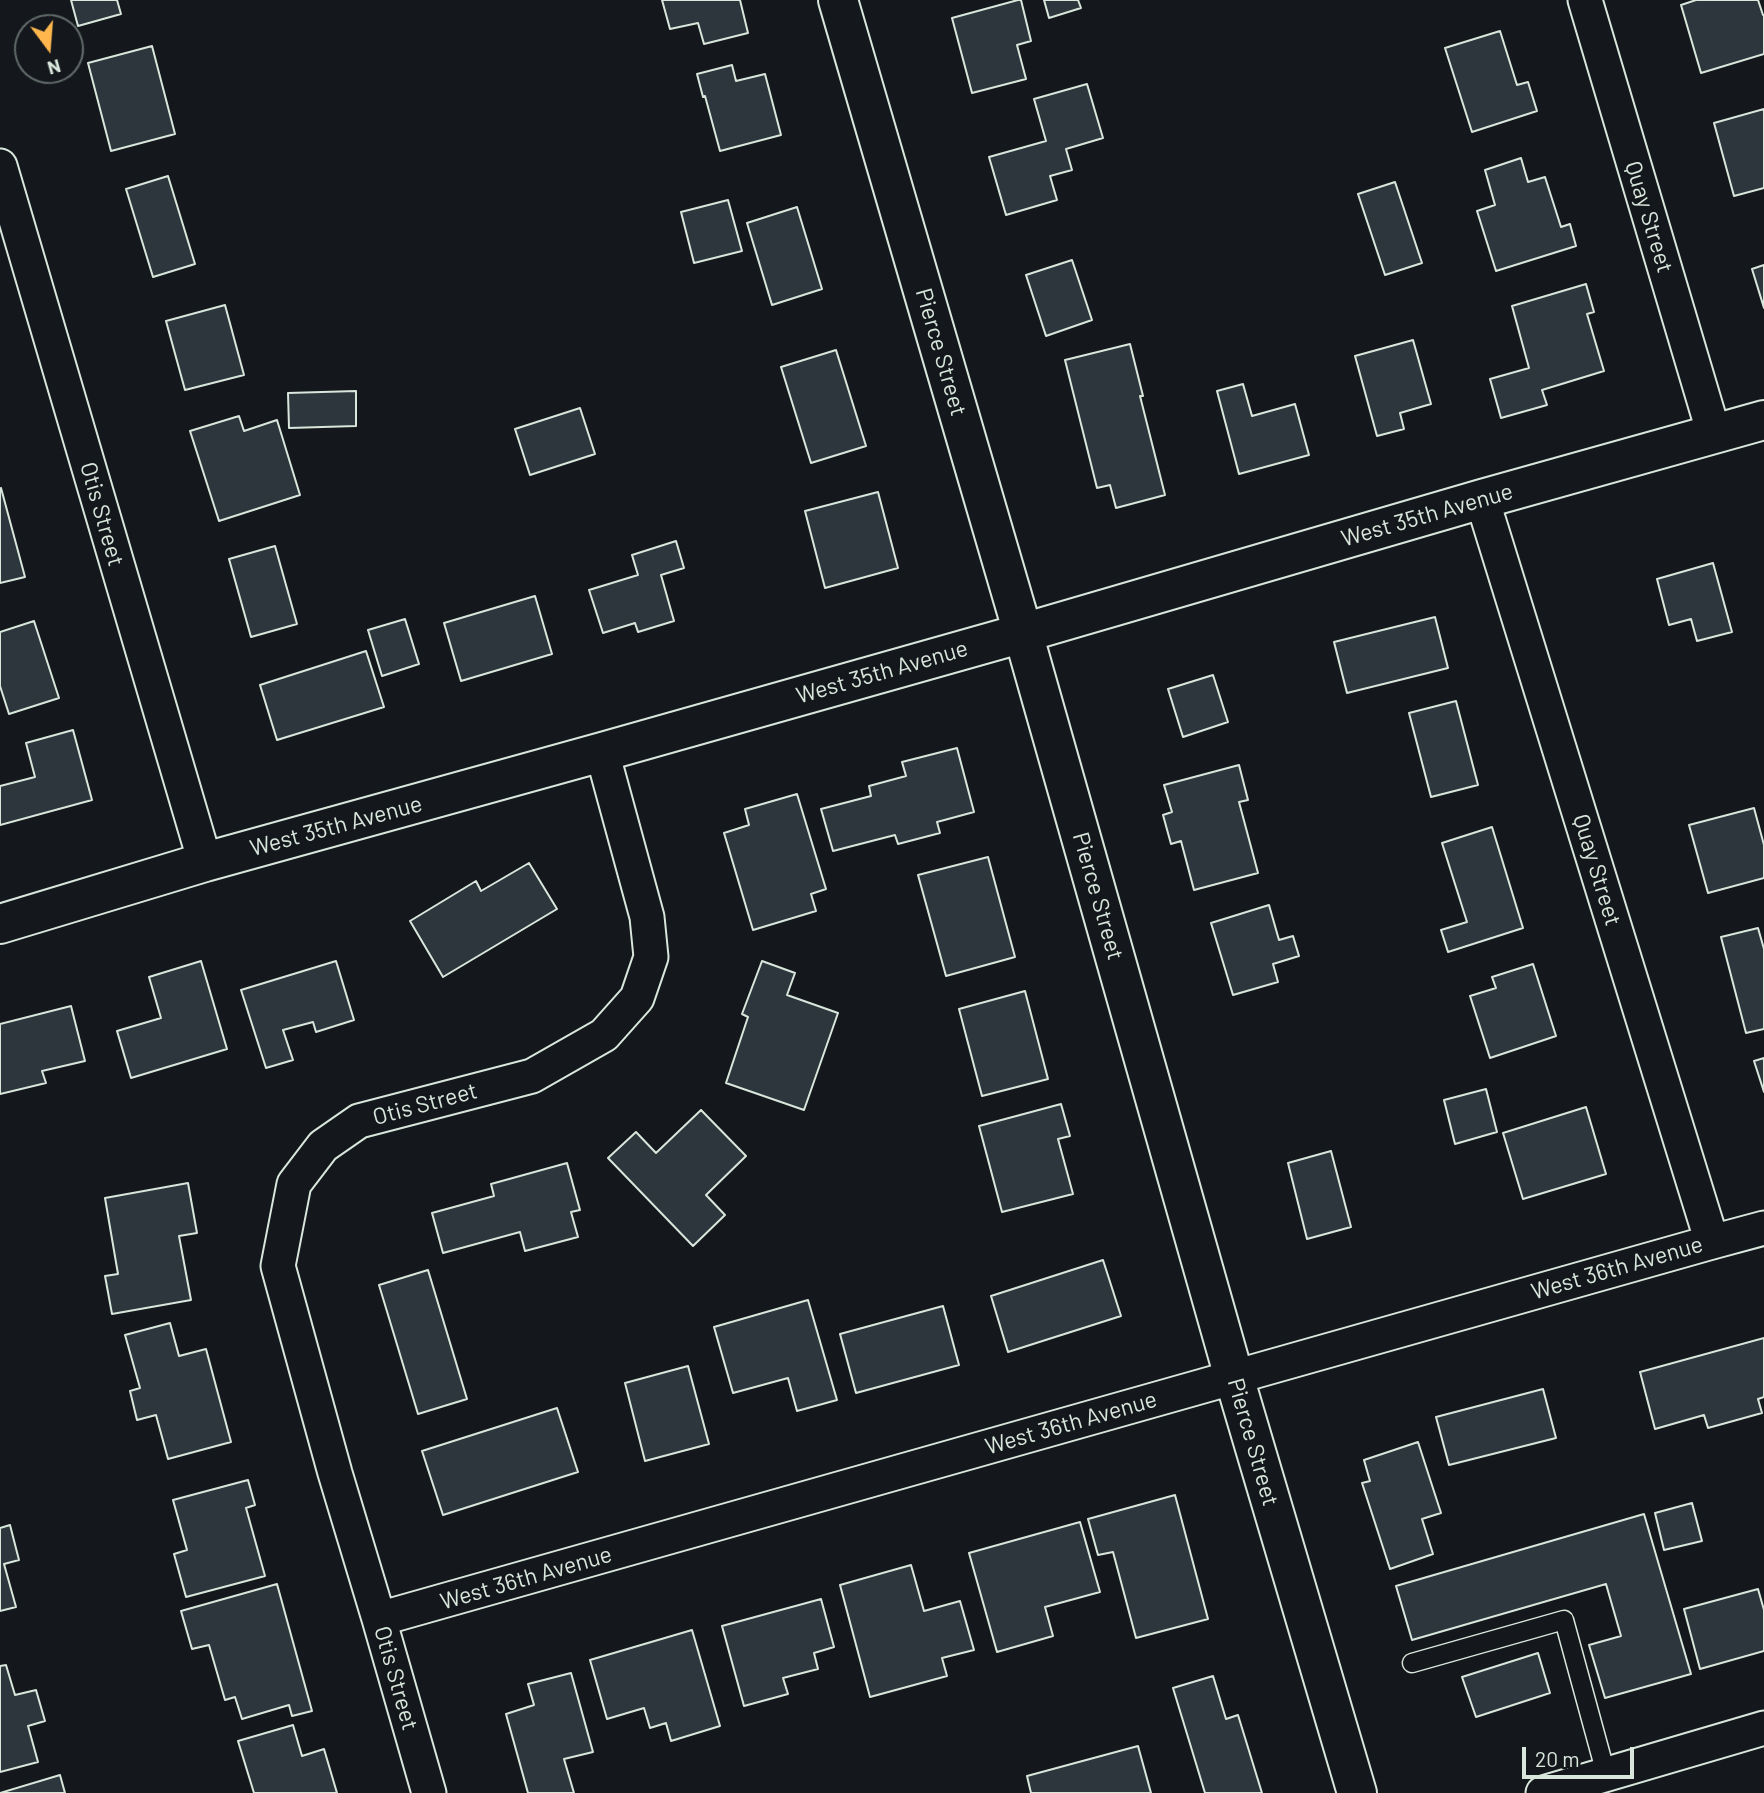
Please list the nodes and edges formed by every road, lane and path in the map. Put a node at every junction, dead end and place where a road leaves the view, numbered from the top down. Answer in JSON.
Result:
{"nodes":[{"id":1,"x":838,"y":0,"type":"edge"},
{"id":2,"x":1585,"y":0,"type":"edge"},
{"id":3,"x":0,"y":166,"type":"edge"},
{"id":4,"x":1764,"y":420,"type":"edge"},
{"id":5,"x":1714,"y":435,"type":"junction"},
{"id":6,"x":1482,"y":499,"type":"junction"},
{"id":7,"x":1023,"y":633,"type":"junction"},
{"id":8,"x":602,"y":752,"type":"junction"},
{"id":9,"x":205,"y":862,"type":"junction"},
{"id":10,"x":0,"y":924,"type":"edge"},
{"id":11,"x":1764,"y":1228,"type":"edge"},
{"id":12,"x":1712,"y":1242,"type":"junction"},
{"id":13,"x":1234,"y":1377,"type":"junction"},
{"id":14,"x":379,"y":1619,"type":"junction"},
{"id":15,"x":1412,"y":1663,"type":"dead end"},
{"id":16,"x":1764,"y":1728,"type":"edge"},
{"id":17,"x":1606,"y":1774,"type":"junction"},
{"id":18,"x":429,"y":1793,"type":"edge"},
{"id":19,"x":1357,"y":1793,"type":"edge"},
{"id":20,"x":1543,"y":1793,"type":"edge"}],
"edges":[{"from":1,"to":7,"type":"street","name":"Pierce Street"},
{"from":2,"to":5,"type":"street","name":"Quay Street"},
{"from":3,"to":9,"type":"street","name":"Otis Street"},
{"from":4,"to":5,"type":"street","name":"West 35th Avenue"},
{"from":5,"to":6,"type":"street","name":"West 35th Avenue"},
{"from":6,"to":7,"type":"street","name":"West 35th Avenue"},
{"from":6,"to":12,"type":"street","name":"Quay Street"},
{"from":7,"to":8,"type":"street","name":"West 35th Avenue"},
{"from":7,"to":13,"type":"street","name":"Pierce Street"},
{"from":8,"to":9,"type":"street","name":"West 35th Avenue"},
{"from":8,"to":14,"type":"street","name":"Otis Street"},
{"from":9,"to":10,"type":"street","name":"West 35th Avenue"},
{"from":11,"to":12,"type":"street","name":"West 36th Avenue"},
{"from":12,"to":13,"type":"street","name":"West 36th Avenue"},
{"from":13,"to":14,"type":"street","name":"West 36th Avenue"},
{"from":13,"to":19,"type":"street","name":"Pierce Street"},
{"from":14,"to":18,"type":"street","name":"Otis Street"},
{"from":15,"to":17,"type":"lane"},
{"from":16,"to":17,"type":"street"},
{"from":17,"to":20,"type":"street"}]}
